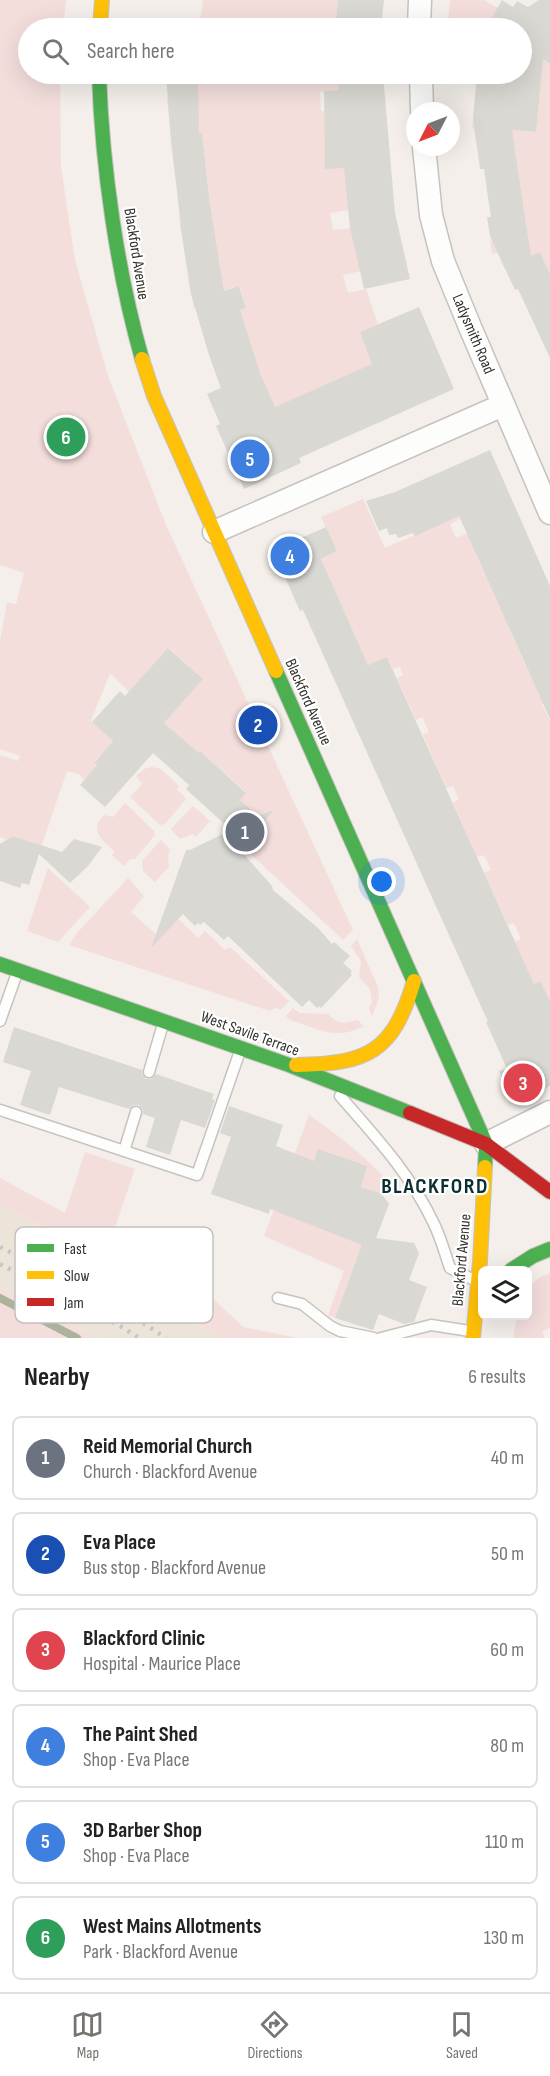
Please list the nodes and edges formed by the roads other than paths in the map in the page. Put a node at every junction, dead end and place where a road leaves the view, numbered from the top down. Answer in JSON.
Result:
{"nodes":[{"id":1,"x":102,"y":0,"type":"edge"},
{"id":2,"x":420,"y":0,"type":"edge"},
{"id":3,"x":101,"y":18,"type":"edge"},
{"id":4,"x":419,"y":18,"type":"edge"},
{"id":5,"x":100,"y":84,"type":"edge"},
{"id":6,"x":421,"y":84,"type":"edge"},
{"id":7,"x":422,"y":102,"type":"edge"},
{"id":8,"x":425,"y":156,"type":"edge"},
{"id":9,"x":503,"y":405,"type":"junction"},
{"id":10,"x":550,"y":513,"type":"edge"},
{"id":11,"x":214,"y":532,"type":"junction"},
{"id":12,"x":0,"y":964,"type":"edge"},
{"id":13,"x":18,"y":970,"type":"junction"},
{"id":14,"x":414,"y":981,"type":"junction"},
{"id":15,"x":0,"y":1021,"type":"edge"},
{"id":16,"x":164,"y":1021,"type":"junction"},
{"id":17,"x":241,"y":1049,"type":"junction"},
{"id":18,"x":289,"y":1065,"type":"junction"},
{"id":19,"x":149,"y":1072,"type":"dead end"},
{"id":20,"x":328,"y":1082,"type":"junction"},
{"id":21,"x":0,"y":1110,"type":"edge"},
{"id":22,"x":136,"y":1112,"type":"dead end"},
{"id":23,"x":550,"y":1112,"type":"edge"},
{"id":24,"x":486,"y":1144,"type":"junction"},
{"id":25,"x":124,"y":1151,"type":"junction"},
{"id":26,"x":550,"y":1192,"type":"edge"},
{"id":27,"x":550,"y":1249,"type":"edge"},
{"id":28,"x":517,"y":1266,"type":"edge"},
{"id":29,"x":477,"y":1281,"type":"junction"},
{"id":30,"x":279,"y":1298,"type":"dead end"},
{"id":31,"x":473,"y":1330,"type":"edge"},
{"id":32,"x":374,"y":1338,"type":"edge"},
{"id":33,"x":381,"y":1338,"type":"edge"}],
"edges":[{"from":1,"to":3,"type":"street"},
{"from":2,"to":4,"type":"street"},
{"from":5,"to":11,"type":"street","name":"Blackford Avenue"},
{"from":6,"to":7,"type":"street"},
{"from":8,"to":9,"type":"street","name":"Ladysmith Road"},
{"from":9,"to":10,"type":"street","name":"Ladysmith Road"},
{"from":9,"to":11,"type":"street"},
{"from":11,"to":14,"type":"street","name":"Blackford Avenue"},
{"from":12,"to":13,"type":"street","name":"West Savile Terrace"},
{"from":13,"to":15,"type":"lane"},
{"from":13,"to":16,"type":"street","name":"West Savile Terrace"},
{"from":14,"to":18,"type":"street"},
{"from":14,"to":24,"type":"street","name":"Blackford Avenue"},
{"from":16,"to":17,"type":"street","name":"West Savile Terrace"},
{"from":16,"to":19,"type":"lane"},
{"from":17,"to":18,"type":"street","name":"West Savile Terrace"},
{"from":17,"to":25,"type":"lane"},
{"from":18,"to":20,"type":"street","name":"West Savile Terrace"},
{"from":20,"to":24,"type":"street","name":"West Savile Terrace"},
{"from":20,"to":29,"type":"lane"},
{"from":21,"to":25,"type":"lane"},
{"from":22,"to":25,"type":"lane"},
{"from":23,"to":24,"type":"street"},
{"from":24,"to":26,"type":"street"},
{"from":24,"to":29,"type":"street","name":"Blackford Avenue"},
{"from":27,"to":28,"type":"street"},
{"from":29,"to":31,"type":"street","name":"Blackford Avenue"},
{"from":30,"to":32,"type":"lane"},
{"from":31,"to":33,"type":"lane"}]}
